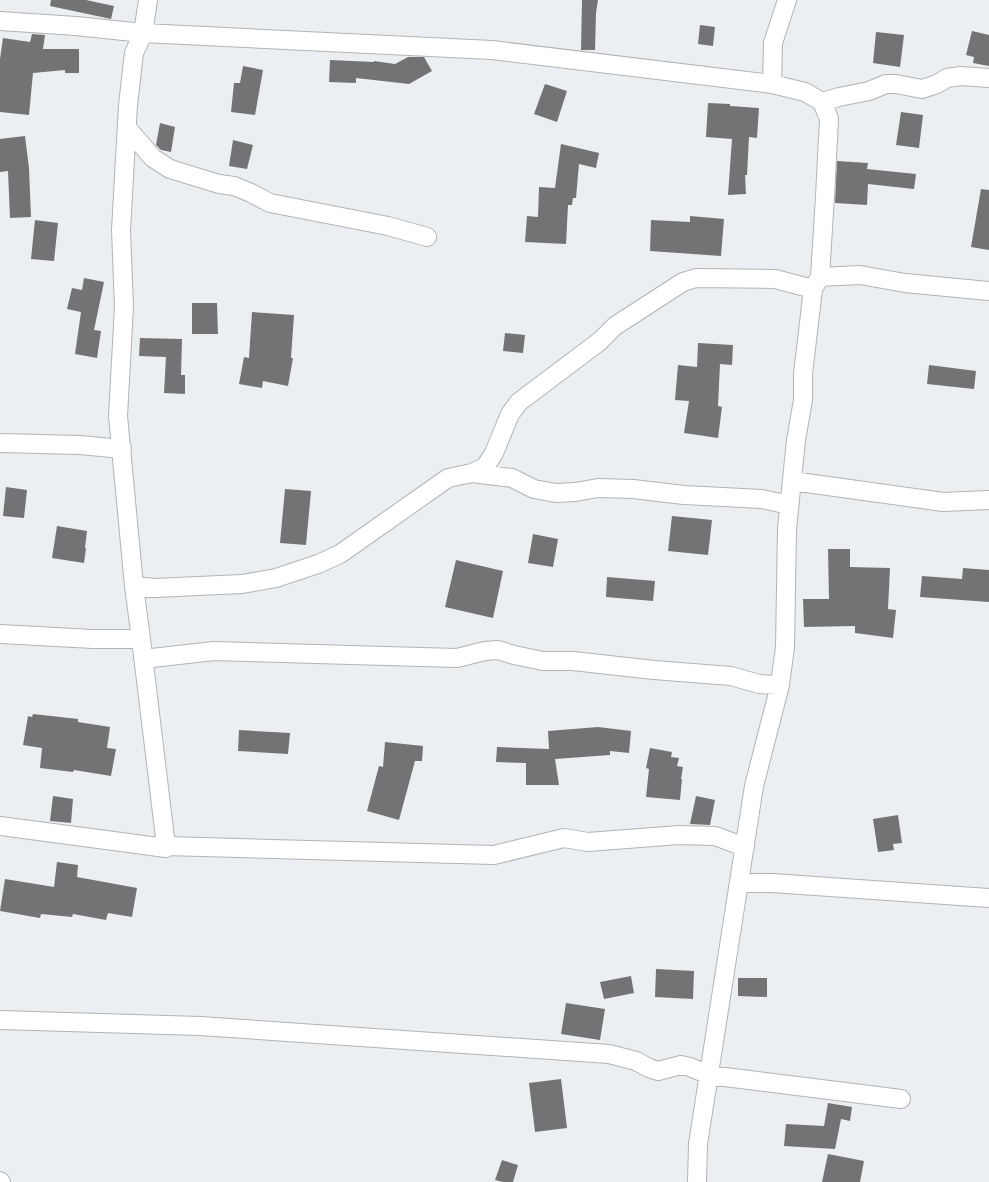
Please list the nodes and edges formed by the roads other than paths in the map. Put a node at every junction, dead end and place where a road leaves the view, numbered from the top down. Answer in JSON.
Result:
{"nodes":[{"id":1,"x":158,"y":0,"type":"edge"},
{"id":2,"x":787,"y":0,"type":"edge"},
{"id":3,"x":146,"y":6,"type":"edge"},
{"id":4,"x":0,"y":21,"type":"edge"},
{"id":5,"x":142,"y":33,"type":"junction"},
{"id":6,"x":989,"y":78,"type":"edge"},
{"id":7,"x":772,"y":84,"type":"junction"},
{"id":8,"x":822,"y":102,"type":"junction"},
{"id":9,"x":127,"y":128,"type":"junction"},
{"id":10,"x":427,"y":237,"type":"dead end"},
{"id":11,"x":816,"y":283,"type":"junction"},
{"id":12,"x":989,"y":291,"type":"edge"},
{"id":13,"x":0,"y":443,"type":"edge"},
{"id":14,"x":122,"y":449,"type":"junction"},
{"id":15,"x":472,"y":473,"type":"junction"},
{"id":16,"x":792,"y":481,"type":"junction"},
{"id":17,"x":989,"y":500,"type":"edge"},
{"id":18,"x":789,"y":505,"type":"junction"},
{"id":19,"x":134,"y":586,"type":"junction"},
{"id":20,"x":0,"y":634,"type":"edge"},
{"id":21,"x":142,"y":639,"type":"junction"},
{"id":22,"x":143,"y":659,"type":"junction"},
{"id":23,"x":780,"y":684,"type":"junction"},
{"id":24,"x":0,"y":826,"type":"edge"},
{"id":25,"x":166,"y":846,"type":"junction"},
{"id":26,"x":745,"y":847,"type":"junction"},
{"id":27,"x":739,"y":883,"type":"junction"},
{"id":28,"x":989,"y":898,"type":"edge"},
{"id":29,"x":0,"y":1020,"type":"edge"},
{"id":30,"x":710,"y":1075,"type":"junction"},
{"id":31,"x":901,"y":1099,"type":"dead end"},
{"id":32,"x":697,"y":1182,"type":"edge"}],
"edges":[{"from":1,"to":3,"type":"street"},
{"from":2,"to":7,"type":"street"},
{"from":3,"to":5,"type":"street"},
{"from":4,"to":5,"type":"street"},
{"from":5,"to":7,"type":"street"},
{"from":5,"to":9,"type":"street"},
{"from":6,"to":8,"type":"street"},
{"from":7,"to":8,"type":"street"},
{"from":8,"to":11,"type":"street"},
{"from":9,"to":10,"type":"street"},
{"from":9,"to":14,"type":"street"},
{"from":11,"to":12,"type":"street"},
{"from":11,"to":15,"type":"street"},
{"from":11,"to":16,"type":"street"},
{"from":13,"to":14,"type":"street"},
{"from":14,"to":19,"type":"street"},
{"from":15,"to":18,"type":"street"},
{"from":15,"to":19,"type":"street"},
{"from":16,"to":17,"type":"street"},
{"from":16,"to":18,"type":"street"},
{"from":18,"to":23,"type":"street"},
{"from":19,"to":21,"type":"street"},
{"from":20,"to":21,"type":"street"},
{"from":21,"to":22,"type":"street"},
{"from":22,"to":23,"type":"street"},
{"from":22,"to":25,"type":"street"},
{"from":23,"to":26,"type":"street"},
{"from":24,"to":25,"type":"street"},
{"from":25,"to":26,"type":"street"},
{"from":26,"to":27,"type":"street"},
{"from":27,"to":28,"type":"street"},
{"from":27,"to":30,"type":"street"},
{"from":29,"to":30,"type":"street"},
{"from":30,"to":31,"type":"street"},
{"from":30,"to":32,"type":"street"}]}
